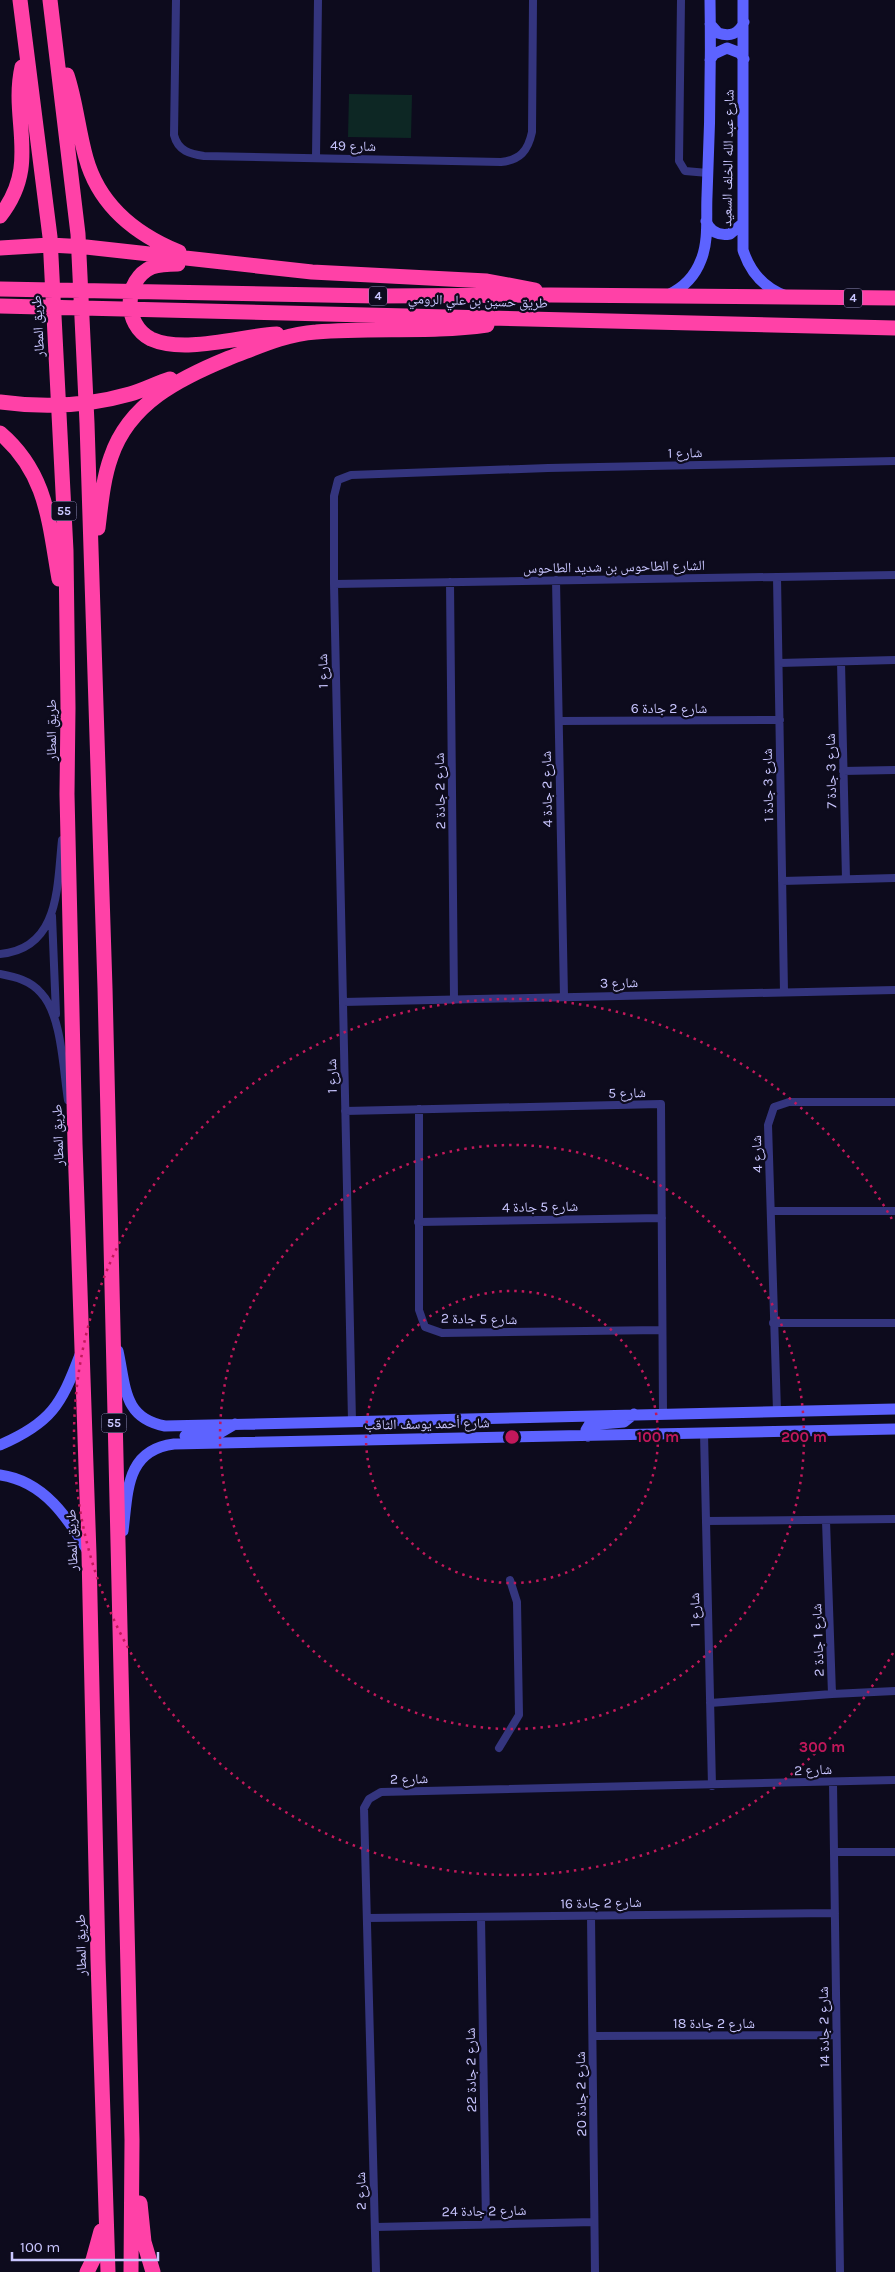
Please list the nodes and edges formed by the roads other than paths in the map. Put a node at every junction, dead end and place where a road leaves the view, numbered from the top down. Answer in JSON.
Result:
{"nodes":[{"id":1,"x":20,"y":0,"type":"edge"},
{"id":2,"x":50,"y":0,"type":"edge"},
{"id":3,"x":176,"y":0,"type":"edge"},
{"id":4,"x":318,"y":0,"type":"edge"},
{"id":5,"x":534,"y":0,"type":"edge"},
{"id":6,"x":681,"y":0,"type":"edge"},
{"id":7,"x":710,"y":0,"type":"edge"},
{"id":8,"x":743,"y":0,"type":"edge"},
{"id":9,"x":744,"y":22,"type":"junction"},
{"id":10,"x":710,"y":24,"type":"junction"},
{"id":11,"x":57,"y":48,"type":"junction"},
{"id":12,"x":26,"y":54,"type":"junction"},
{"id":13,"x":744,"y":58,"type":"junction"},
{"id":14,"x":710,"y":60,"type":"junction"},
{"id":15,"x":316,"y":157,"type":"junction"},
{"id":16,"x":708,"y":173,"type":"junction"},
{"id":17,"x":0,"y":216,"type":"edge"},
{"id":18,"x":706,"y":221,"type":"junction"},
{"id":19,"x":742,"y":224,"type":"junction"},
{"id":20,"x":50,"y":245,"type":"junction"},
{"id":21,"x":79,"y":246,"type":"junction"},
{"id":22,"x":0,"y":248,"type":"edge"},
{"id":23,"x":196,"y":259,"type":"junction"},
{"id":24,"x":0,"y":280,"type":"edge"},
{"id":25,"x":0,"y":289,"type":"edge"},
{"id":26,"x":550,"y":295,"type":"junction"},
{"id":27,"x":665,"y":296,"type":"junction"},
{"id":28,"x":787,"y":296,"type":"junction"},
{"id":29,"x":895,"y":298,"type":"edge"},
{"id":30,"x":0,"y":306,"type":"edge"},
{"id":31,"x":0,"y":317,"type":"edge"},
{"id":32,"x":520,"y":318,"type":"junction"},
{"id":33,"x":895,"y":328,"type":"edge"},
{"id":34,"x":295,"y":334,"type":"junction"},
{"id":35,"x":193,"y":372,"type":"junction"},
{"id":36,"x":0,"y":402,"type":"edge"},
{"id":37,"x":86,"y":402,"type":"junction"},
{"id":38,"x":59,"y":405,"type":"junction"},
{"id":39,"x":0,"y":432,"type":"edge"},
{"id":40,"x":895,"y":461,"type":"edge"},
{"id":41,"x":93,"y":574,"type":"junction"},
{"id":42,"x":895,"y":575,"type":"edge"},
{"id":43,"x":777,"y":577,"type":"junction"},
{"id":44,"x":556,"y":580,"type":"junction"},
{"id":45,"x":450,"y":582,"type":"junction"},
{"id":46,"x":334,"y":584,"type":"junction"},
{"id":47,"x":66,"y":618,"type":"junction"},
{"id":48,"x":895,"y":660,"type":"edge"},
{"id":49,"x":841,"y":662,"type":"junction"},
{"id":50,"x":779,"y":663,"type":"junction"},
{"id":51,"x":780,"y":720,"type":"junction"},
{"id":52,"x":558,"y":721,"type":"junction"},
{"id":53,"x":895,"y":770,"type":"edge"},
{"id":54,"x":844,"y":771,"type":"junction"},
{"id":55,"x":67,"y":794,"type":"junction"},
{"id":56,"x":895,"y":878,"type":"edge"},
{"id":57,"x":846,"y":879,"type":"junction"},
{"id":58,"x":782,"y":881,"type":"junction"},
{"id":59,"x":52,"y":916,"type":"junction"},
{"id":60,"x":0,"y":954,"type":"edge"},
{"id":61,"x":0,"y":974,"type":"edge"},
{"id":62,"x":895,"y":990,"type":"edge"},
{"id":63,"x":784,"y":992,"type":"junction"},
{"id":64,"x":564,"y":997,"type":"junction"},
{"id":65,"x":454,"y":1000,"type":"junction"},
{"id":66,"x":343,"y":1002,"type":"junction"},
{"id":67,"x":56,"y":1027,"type":"junction"},
{"id":68,"x":895,"y":1102,"type":"edge"},
{"id":69,"x":419,"y":1109,"type":"junction"},
{"id":70,"x":346,"y":1111,"type":"junction"},
{"id":71,"x":74,"y":1144,"type":"junction"},
{"id":72,"x":772,"y":1211,"type":"junction"},
{"id":73,"x":895,"y":1211,"type":"edge"},
{"id":74,"x":662,"y":1218,"type":"junction"},
{"id":75,"x":418,"y":1222,"type":"junction"},
{"id":76,"x":112,"y":1319,"type":"junction"},
{"id":77,"x":773,"y":1323,"type":"junction"},
{"id":78,"x":895,"y":1323,"type":"edge"},
{"id":79,"x":662,"y":1330,"type":"junction"},
{"id":80,"x":82,"y":1351,"type":"junction"},
{"id":81,"x":895,"y":1408,"type":"edge"},
{"id":82,"x":777,"y":1411,"type":"junction"},
{"id":83,"x":663,"y":1413,"type":"junction"},
{"id":84,"x":634,"y":1414,"type":"junction"},
{"id":85,"x":352,"y":1421,"type":"junction"},
{"id":86,"x":235,"y":1424,"type":"junction"},
{"id":87,"x":895,"y":1429,"type":"edge"},
{"id":88,"x":704,"y":1433,"type":"junction"},
{"id":89,"x":588,"y":1436,"type":"junction"},
{"id":90,"x":174,"y":1444,"type":"junction"},
{"id":91,"x":0,"y":1445,"type":"edge"},
{"id":92,"x":0,"y":1475,"type":"edge"},
{"id":93,"x":895,"y":1519,"type":"edge"},
{"id":94,"x":706,"y":1521,"type":"junction"},
{"id":95,"x":826,"y":1521,"type":"junction"},
{"id":96,"x":89,"y":1554,"type":"junction"},
{"id":97,"x":118,"y":1573,"type":"junction"},
{"id":98,"x":510,"y":1580,"type":"dead end"},
{"id":99,"x":895,"y":1691,"type":"edge"},
{"id":100,"x":832,"y":1694,"type":"junction"},
{"id":101,"x":710,"y":1703,"type":"junction"},
{"id":102,"x":499,"y":1748,"type":"dead end"},
{"id":103,"x":895,"y":1780,"type":"edge"},
{"id":104,"x":833,"y":1782,"type":"junction"},
{"id":105,"x":712,"y":1786,"type":"junction"},
{"id":106,"x":834,"y":1852,"type":"junction"},
{"id":107,"x":895,"y":1852,"type":"edge"},
{"id":108,"x":835,"y":1913,"type":"junction"},
{"id":109,"x":591,"y":1916,"type":"junction"},
{"id":110,"x":481,"y":1917,"type":"junction"},
{"id":111,"x":367,"y":1918,"type":"junction"},
{"id":112,"x":836,"y":2034,"type":"junction"},
{"id":113,"x":592,"y":2036,"type":"junction"},
{"id":114,"x":132,"y":2140,"type":"junction"},
{"id":115,"x":103,"y":2164,"type":"junction"},
{"id":116,"x":594,"y":2222,"type":"junction"},
{"id":117,"x":486,"y":2223,"type":"junction"},
{"id":118,"x":375,"y":2226,"type":"junction"},
{"id":119,"x":87,"y":2272,"type":"edge"},
{"id":120,"x":108,"y":2272,"type":"edge"},
{"id":121,"x":131,"y":2272,"type":"edge"},
{"id":122,"x":153,"y":2272,"type":"edge"},
{"id":123,"x":376,"y":2272,"type":"edge"},
{"id":124,"x":595,"y":2272,"type":"edge"},
{"id":125,"x":840,"y":2272,"type":"edge"}],
"edges":[{"from":1,"to":12,"type":"highway","name":"طريق المطار","number":"55"},
{"from":2,"to":11,"type":"highway","number":"55"},
{"from":3,"to":15,"type":"street","name":"شارع 49"},
{"from":4,"to":15,"type":"street"},
{"from":5,"to":15,"type":"street","name":"شارع 49"},
{"from":6,"to":16,"type":"street"},
{"from":7,"to":10,"type":"street","name":"شارع عبد الله الخلف السعيد"},
{"from":8,"to":9,"type":"street","name":"شارع عبد الله الخلف السعيد"},
{"from":9,"to":10,"type":"street"},
{"from":9,"to":13,"type":"street","name":"شارع عبد الله الخلف السعيد"},
{"from":10,"to":14,"type":"street","name":"شارع عبد الله الخلف السعيد"},
{"from":11,"to":21,"type":"highway","number":"55"},
{"from":11,"to":23,"type":"highway"},
{"from":12,"to":17,"type":"highway"},
{"from":12,"to":20,"type":"highway","name":"طريق المطار","number":"55"},
{"from":13,"to":14,"type":"street"},
{"from":13,"to":19,"type":"street","name":"شارع عبد الله الخلف السعيد"},
{"from":14,"to":16,"type":"street","name":"شارع عبد الله الخلف السعيد"},
{"from":16,"to":18,"type":"street","name":"شارع عبد الله الخلف السعيد"},
{"from":18,"to":19,"type":"street"},
{"from":18,"to":27,"type":"street","name":"شارع عبد الله الخلف السعيد"},
{"from":19,"to":28,"type":"street","name":"شارع عبد الله الخلف السعيد"},
{"from":20,"to":21,"type":"highway"},
{"from":20,"to":22,"type":"highway"},
{"from":20,"to":38,"type":"highway","name":"طريق المطار","number":"55"},
{"from":21,"to":23,"type":"highway"},
{"from":21,"to":37,"type":"highway","number":"55"},
{"from":23,"to":26,"type":"highway"},
{"from":23,"to":34,"type":"highway"},
{"from":24,"to":31,"type":"highway"},
{"from":25,"to":26,"type":"highway","name":"طريق حسين بن علي الرومي","number":"4"},
{"from":26,"to":27,"type":"highway","name":"طريق حسين بن علي الرومي","number":"4"},
{"from":27,"to":28,"type":"highway","name":"طريق حسين بن علي الرومي","number":"4"},
{"from":28,"to":29,"type":"highway","name":"طريق حسين بن علي الرومي","number":"4"},
{"from":30,"to":32,"type":"highway","name":"طريق حسين بن علي الرومي","number":"4"},
{"from":32,"to":33,"type":"highway","name":"طريق حسين بن علي الرومي","number":"4"},
{"from":32,"to":34,"type":"highway"},
{"from":34,"to":35,"type":"highway"},
{"from":35,"to":37,"type":"highway"},
{"from":35,"to":41,"type":"highway"},
{"from":36,"to":38,"type":"highway"},
{"from":37,"to":38,"type":"highway"},
{"from":37,"to":41,"type":"highway","number":"55"},
{"from":38,"to":47,"type":"highway","name":"طريق المطار","number":"55"},
{"from":39,"to":47,"type":"highway"},
{"from":40,"to":46,"type":"street","name":"شارع 1"},
{"from":41,"to":76,"type":"highway","number":"55"},
{"from":42,"to":43,"type":"street","name":"الشارع الطاحوس بن شديد الطاحوس"},
{"from":43,"to":44,"type":"street","name":"الشارع الطاحوس بن شديد الطاحوس"},
{"from":43,"to":50,"type":"street","name":"شارع 3 جادة 1"},
{"from":44,"to":45,"type":"street","name":"الشارع الطاحوس بن شديد الطاحوس"},
{"from":44,"to":52,"type":"street","name":"شارع 2 جادة 4"},
{"from":45,"to":46,"type":"street","name":"الشارع الطاحوس بن شديد الطاحوس"},
{"from":45,"to":65,"type":"street","name":"شارع 2 جادة 2"},
{"from":46,"to":66,"type":"street","name":"شارع 1"},
{"from":47,"to":55,"type":"highway","name":"طريق المطار","number":"55"},
{"from":48,"to":49,"type":"street"},
{"from":49,"to":50,"type":"street"},
{"from":49,"to":54,"type":"street","name":"شارع 3 جادة 7"},
{"from":50,"to":51,"type":"street","name":"شارع 3 جادة 1"},
{"from":51,"to":52,"type":"street","name":"شارع 2 جادة 6"},
{"from":51,"to":58,"type":"street","name":"شارع 3 جادة 1"},
{"from":52,"to":64,"type":"street","name":"شارع 2 جادة 4"},
{"from":53,"to":54,"type":"street"},
{"from":54,"to":57,"type":"street","name":"شارع 3 جادة 7"},
{"from":55,"to":59,"type":"street"},
{"from":55,"to":71,"type":"highway","name":"طريق المطار","number":"55"},
{"from":56,"to":57,"type":"street"},
{"from":57,"to":58,"type":"street"},
{"from":58,"to":63,"type":"street","name":"شارع 3 جادة 1"},
{"from":59,"to":60,"type":"street"},
{"from":59,"to":67,"type":"street"},
{"from":61,"to":67,"type":"street"},
{"from":62,"to":63,"type":"street","name":"شارع 3"},
{"from":63,"to":64,"type":"street","name":"شارع 3"},
{"from":64,"to":65,"type":"street","name":"شارع 3"},
{"from":65,"to":66,"type":"street","name":"شارع 3"},
{"from":66,"to":70,"type":"street","name":"شارع 1"},
{"from":67,"to":71,"type":"street"},
{"from":68,"to":72,"type":"street","name":"شارع 4"},
{"from":69,"to":70,"type":"street","name":"شارع 5"},
{"from":69,"to":74,"type":"street","name":"شارع 5"},
{"from":69,"to":75,"type":"street","name":"شارع 5 جادة 2"},
{"from":70,"to":85,"type":"street","name":"شارع 1"},
{"from":71,"to":80,"type":"highway","name":"طريق المطار","number":"55"},
{"from":72,"to":73,"type":"street"},
{"from":72,"to":77,"type":"street","name":"شارع 4"},
{"from":74,"to":75,"type":"street","name":"شارع 5 جادة 4"},
{"from":74,"to":79,"type":"street","name":"شارع 5"},
{"from":75,"to":79,"type":"street","name":"شارع 5 جادة 2"},
{"from":76,"to":86,"type":"street","name":"شارع أحمد يوسف الثاقب"},
{"from":76,"to":97,"type":"highway","number":"55"},
{"from":77,"to":78,"type":"street"},
{"from":77,"to":82,"type":"street","name":"شارع 4"},
{"from":79,"to":83,"type":"street","name":"شارع 5"},
{"from":80,"to":91,"type":"street"},
{"from":80,"to":96,"type":"highway","name":"طريق المطار","number":"55"},
{"from":81,"to":82,"type":"street","name":"شارع أحمد يوسف الثاقب"},
{"from":82,"to":83,"type":"street","name":"شارع أحمد يوسف الثاقب"},
{"from":83,"to":84,"type":"street","name":"شارع أحمد يوسف الثاقب"},
{"from":84,"to":85,"type":"street","name":"شارع أحمد يوسف الثاقب"},
{"from":84,"to":89,"type":"street"},
{"from":85,"to":86,"type":"street","name":"شارع أحمد يوسف الثاقب"},
{"from":86,"to":90,"type":"street"},
{"from":87,"to":88,"type":"street","name":"شارع أحمد يوسف الثاقب"},
{"from":88,"to":89,"type":"street","name":"شارع أحمد يوسف الثاقب"},
{"from":88,"to":94,"type":"street","name":"شارع 1"},
{"from":89,"to":90,"type":"street","name":"شارع أحمد يوسف الثاقب"},
{"from":90,"to":97,"type":"street","name":"شارع أحمد يوسف الثاقب"},
{"from":92,"to":96,"type":"street"},
{"from":93,"to":95,"type":"street"},
{"from":94,"to":95,"type":"street"},
{"from":94,"to":101,"type":"street","name":"شارع 1"},
{"from":95,"to":100,"type":"street","name":"شارع 1 جادة 2"},
{"from":96,"to":115,"type":"highway","name":"طريق المطار","number":"55"},
{"from":97,"to":114,"type":"highway","number":"55"},
{"from":98,"to":102,"type":"street"},
{"from":99,"to":100,"type":"street","name":"شارع 1 جادة 2"},
{"from":100,"to":101,"type":"street"},
{"from":101,"to":105,"type":"street","name":"شارع 1"},
{"from":103,"to":104,"type":"street","name":"شارع 2"},
{"from":104,"to":105,"type":"street","name":"شارع 2"},
{"from":104,"to":106,"type":"street","name":"شارع 2 جادة 14"},
{"from":105,"to":111,"type":"street","name":"شارع 2"},
{"from":106,"to":107,"type":"street"},
{"from":106,"to":108,"type":"street","name":"شارع 2 جادة 14"},
{"from":108,"to":109,"type":"street","name":"شارع 2 جادة 16"},
{"from":108,"to":112,"type":"street","name":"شارع 2 جادة 14"},
{"from":109,"to":110,"type":"street","name":"شارع 2 جادة 16"},
{"from":109,"to":113,"type":"street","name":"شارع 2 جادة 20"},
{"from":110,"to":111,"type":"street","name":"شارع 2 جادة 16"},
{"from":110,"to":117,"type":"street","name":"شارع 2 جادة 22"},
{"from":111,"to":118,"type":"street","name":"شارع 2"},
{"from":112,"to":113,"type":"street","name":"شارع 2 جادة 18"},
{"from":112,"to":125,"type":"street","name":"شارع 2 جادة 14"},
{"from":113,"to":116,"type":"street","name":"شارع 2 جادة 20"},
{"from":114,"to":121,"type":"highway","number":"55"},
{"from":114,"to":122,"type":"highway"},
{"from":115,"to":119,"type":"highway"},
{"from":115,"to":120,"type":"highway","name":"طريق المطار","number":"55"},
{"from":116,"to":117,"type":"street","name":"شارع 2 جادة 24"},
{"from":116,"to":124,"type":"street","name":"شارع 2 جادة 20"},
{"from":117,"to":118,"type":"street","name":"شارع 2 جادة 24"},
{"from":118,"to":123,"type":"street","name":"شارع 2"}]}
